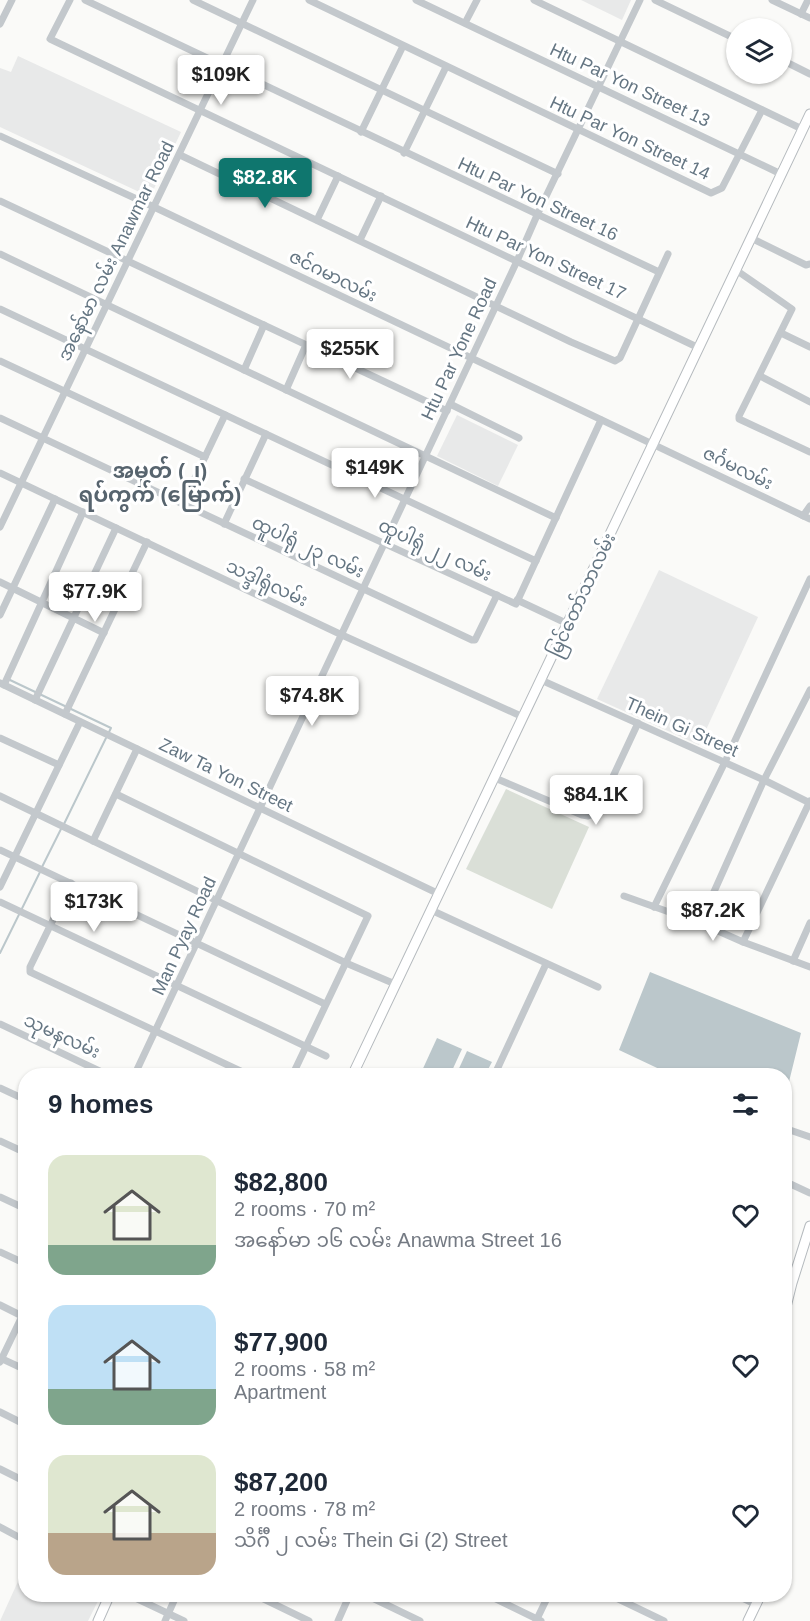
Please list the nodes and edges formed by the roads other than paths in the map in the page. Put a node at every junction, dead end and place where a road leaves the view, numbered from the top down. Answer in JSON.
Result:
{"nodes":[{"id":1,"x":12,"y":0,"type":"edge"},
{"id":2,"x":70,"y":0,"type":"edge"},
{"id":3,"x":85,"y":0,"type":"edge"},
{"id":4,"x":193,"y":0,"type":"edge"},
{"id":5,"x":253,"y":0,"type":"edge"},
{"id":6,"x":309,"y":0,"type":"edge"},
{"id":7,"x":477,"y":0,"type":"edge"},
{"id":8,"x":534,"y":0,"type":"edge"},
{"id":9,"x":640,"y":0,"type":"edge"},
{"id":10,"x":655,"y":0,"type":"edge"},
{"id":11,"x":772,"y":0,"type":"edge"},
{"id":12,"x":808,"y":0,"type":"edge"},
{"id":13,"x":420,"y":1,"type":"edge"},
{"id":14,"x":801,"y":14,"type":"junction"},
{"id":15,"x":810,"y":18,"type":"edge"},
{"id":16,"x":241,"y":23,"type":"junction"},
{"id":17,"x":465,"y":23,"type":"junction"},
{"id":18,"x":0,"y":24,"type":"edge"},
{"id":19,"x":726,"y":34,"type":"edge"},
{"id":20,"x":620,"y":42,"type":"junction"},
{"id":21,"x":403,"y":46,"type":"junction"},
{"id":22,"x":221,"y":64,"type":"junction"},
{"id":23,"x":792,"y":65,"type":"edge"},
{"id":24,"x":446,"y":67,"type":"junction"},
{"id":25,"x":810,"y":74,"type":"edge"},
{"id":26,"x":599,"y":87,"type":"junction"},
{"id":27,"x":381,"y":90,"type":"junction"},
{"id":28,"x":200,"y":110,"type":"junction"},
{"id":29,"x":762,"y":110,"type":"junction"},
{"id":30,"x":425,"y":111,"type":"junction"},
{"id":31,"x":810,"y":114,"type":"edge"},
{"id":32,"x":802,"y":129,"type":"junction"},
{"id":33,"x":578,"y":131,"type":"junction"},
{"id":34,"x":361,"y":132,"type":"junction"},
{"id":35,"x":0,"y":136,"type":"edge"},
{"id":36,"x":404,"y":153,"type":"junction"},
{"id":37,"x":180,"y":154,"type":"junction"},
{"id":38,"x":740,"y":154,"type":"junction"},
{"id":39,"x":558,"y":174,"type":"junction"},
{"id":40,"x":781,"y":174,"type":"junction"},
{"id":41,"x":338,"y":176,"type":"junction"},
{"id":42,"x":381,"y":196,"type":"junction"},
{"id":43,"x":0,"y":201,"type":"edge"},
{"id":44,"x":154,"y":207,"type":"junction"},
{"id":45,"x":538,"y":213,"type":"junction"},
{"id":46,"x":317,"y":220,"type":"junction"},
{"id":47,"x":751,"y":238,"type":"junction"},
{"id":48,"x":360,"y":240,"type":"junction"},
{"id":49,"x":0,"y":254,"type":"edge"},
{"id":50,"x":668,"y":254,"type":"dead end"},
{"id":51,"x":128,"y":261,"type":"junction"},
{"id":52,"x":517,"y":261,"type":"junction"},
{"id":53,"x":810,"y":264,"type":"edge"},
{"id":54,"x":736,"y":270,"type":"junction"},
{"id":55,"x":658,"y":272,"type":"junction"},
{"id":56,"x":107,"y":305,"type":"junction"},
{"id":57,"x":496,"y":305,"type":"junction"},
{"id":58,"x":0,"y":309,"type":"edge"},
{"id":59,"x":638,"y":318,"type":"junction"},
{"id":60,"x":264,"y":326,"type":"junction"},
{"id":61,"x":781,"y":333,"type":"junction"},
{"id":62,"x":306,"y":345,"type":"junction"},
{"id":63,"x":810,"y":347,"type":"edge"},
{"id":64,"x":699,"y":348,"type":"junction"},
{"id":65,"x":86,"y":350,"type":"junction"},
{"id":66,"x":471,"y":359,"type":"junction"},
{"id":67,"x":0,"y":361,"type":"edge"},
{"id":68,"x":244,"y":370,"type":"junction"},
{"id":69,"x":760,"y":376,"type":"junction"},
{"id":70,"x":286,"y":390,"type":"junction"},
{"id":71,"x":65,"y":392,"type":"junction"},
{"id":72,"x":810,"y":402,"type":"edge"},
{"id":73,"x":448,"y":408,"type":"junction"},
{"id":74,"x":225,"y":415,"type":"junction"},
{"id":75,"x":0,"y":418,"type":"edge"},
{"id":76,"x":601,"y":420,"type":"junction"},
{"id":77,"x":266,"y":434,"type":"junction"},
{"id":78,"x":519,"y":438,"type":"dead end"},
{"id":79,"x":42,"y":439,"type":"junction"},
{"id":80,"x":653,"y":444,"type":"junction"},
{"id":81,"x":810,"y":453,"type":"edge"},
{"id":82,"x":425,"y":456,"type":"junction"},
{"id":83,"x":205,"y":457,"type":"junction"},
{"id":84,"x":0,"y":473,"type":"edge"},
{"id":85,"x":244,"y":480,"type":"junction"},
{"id":86,"x":21,"y":483,"type":"junction"},
{"id":87,"x":55,"y":499,"type":"junction"},
{"id":88,"x":405,"y":500,"type":"junction"},
{"id":89,"x":183,"y":503,"type":"junction"},
{"id":90,"x":810,"y":506,"type":"edge"},
{"id":91,"x":83,"y":512,"type":"junction"},
{"id":92,"x":556,"y":518,"type":"junction"},
{"id":93,"x":806,"y":518,"type":"edge"},
{"id":94,"x":224,"y":524,"type":"junction"},
{"id":95,"x":0,"y":527,"type":"edge"},
{"id":96,"x":116,"y":528,"type":"junction"},
{"id":97,"x":147,"y":542,"type":"junction"},
{"id":98,"x":384,"y":544,"type":"junction"},
{"id":99,"x":536,"y":561,"type":"junction"},
{"id":100,"x":810,"y":579,"type":"edge"},
{"id":101,"x":0,"y":582,"type":"edge"},
{"id":102,"x":13,"y":588,"type":"junction"},
{"id":103,"x":363,"y":590,"type":"junction"},
{"id":104,"x":497,"y":595,"type":"junction"},
{"id":105,"x":41,"y":602,"type":"junction"},
{"id":106,"x":517,"y":602,"type":"junction"},
{"id":107,"x":0,"y":615,"type":"edge"},
{"id":108,"x":74,"y":618,"type":"junction"},
{"id":109,"x":568,"y":624,"type":"junction"},
{"id":110,"x":104,"y":633,"type":"junction"},
{"id":111,"x":342,"y":634,"type":"junction"},
{"id":112,"x":541,"y":680,"type":"junction"},
{"id":113,"x":2,"y":684,"type":"edge"},
{"id":114,"x":810,"y":690,"type":"edge"},
{"id":115,"x":35,"y":700,"type":"junction"},
{"id":116,"x":65,"y":714,"type":"junction"},
{"id":117,"x":523,"y":717,"type":"junction"},
{"id":118,"x":80,"y":722,"type":"junction"},
{"id":119,"x":638,"y":723,"type":"junction"},
{"id":120,"x":0,"y":738,"type":"edge"},
{"id":121,"x":137,"y":749,"type":"junction"},
{"id":122,"x":725,"y":762,"type":"junction"},
{"id":123,"x":59,"y":765,"type":"junction"},
{"id":124,"x":495,"y":778,"type":"junction"},
{"id":125,"x":765,"y":780,"type":"junction"},
{"id":126,"x":116,"y":794,"type":"junction"},
{"id":127,"x":0,"y":796,"type":"edge"},
{"id":128,"x":810,"y":802,"type":"edge"},
{"id":129,"x":260,"y":808,"type":"junction"},
{"id":130,"x":35,"y":813,"type":"junction"},
{"id":131,"x":93,"y":841,"type":"junction"},
{"id":132,"x":0,"y":850,"type":"edge"},
{"id":133,"x":239,"y":853,"type":"junction"},
{"id":134,"x":14,"y":856,"type":"junction"},
{"id":135,"x":71,"y":883,"type":"junction"},
{"id":136,"x":0,"y":888,"type":"edge"},
{"id":137,"x":439,"y":894,"type":"junction"},
{"id":138,"x":624,"y":896,"type":"dead end"},
{"id":139,"x":216,"y":901,"type":"junction"},
{"id":140,"x":0,"y":902,"type":"edge"},
{"id":141,"x":654,"y":907,"type":"junction"},
{"id":142,"x":431,"y":910,"type":"junction"},
{"id":143,"x":700,"y":922,"type":"junction"},
{"id":144,"x":810,"y":923,"type":"edge"},
{"id":145,"x":50,"y":926,"type":"junction"},
{"id":146,"x":743,"y":942,"type":"junction"},
{"id":147,"x":196,"y":944,"type":"junction"},
{"id":148,"x":793,"y":961,"type":"junction"},
{"id":149,"x":346,"y":963,"type":"junction"},
{"id":150,"x":546,"y":964,"type":"junction"},
{"id":151,"x":810,"y":968,"type":"edge"},
{"id":152,"x":396,"y":984,"type":"junction"},
{"id":153,"x":176,"y":987,"type":"junction"},
{"id":154,"x":598,"y":987,"type":"dead end"},
{"id":155,"x":325,"y":1004,"type":"junction"},
{"id":156,"x":0,"y":1024,"type":"edge"},
{"id":157,"x":156,"y":1031,"type":"junction"},
{"id":158,"x":305,"y":1046,"type":"junction"},
{"id":159,"x":326,"y":1056,"type":"dead end"},
{"id":160,"x":93,"y":1068,"type":"edge"},
{"id":161,"x":138,"y":1068,"type":"edge"},
{"id":162,"x":234,"y":1068,"type":"edge"},
{"id":163,"x":295,"y":1068,"type":"edge"},
{"id":164,"x":356,"y":1068,"type":"edge"},
{"id":165,"x":498,"y":1068,"type":"edge"},
{"id":166,"x":0,"y":1088,"type":"edge"},
{"id":167,"x":18,"y":1096,"type":"edge"},
{"id":168,"x":792,"y":1131,"type":"edge"},
{"id":169,"x":810,"y":1137,"type":"edge"},
{"id":170,"x":0,"y":1141,"type":"edge"},
{"id":171,"x":18,"y":1149,"type":"edge"},
{"id":172,"x":792,"y":1185,"type":"edge"},
{"id":173,"x":810,"y":1193,"type":"edge"},
{"id":174,"x":0,"y":1197,"type":"edge"},
{"id":175,"x":18,"y":1205,"type":"edge"},
{"id":176,"x":810,"y":1226,"type":"edge"},
{"id":177,"x":0,"y":1252,"type":"edge"},
{"id":178,"x":18,"y":1260,"type":"edge"},
{"id":179,"x":792,"y":1283,"type":"edge"},
{"id":180,"x":0,"y":1305,"type":"edge"},
{"id":181,"x":18,"y":1314,"type":"edge"},
{"id":182,"x":18,"y":1328,"type":"edge"},
{"id":183,"x":1,"y":1360,"type":"edge"},
{"id":184,"x":18,"y":1367,"type":"edge"},
{"id":185,"x":0,"y":1412,"type":"edge"},
{"id":186,"x":18,"y":1421,"type":"edge"},
{"id":187,"x":0,"y":1469,"type":"edge"},
{"id":188,"x":18,"y":1478,"type":"edge"},
{"id":189,"x":0,"y":1527,"type":"edge"},
{"id":190,"x":18,"y":1537,"type":"edge"},
{"id":191,"x":106,"y":1602,"type":"edge"},
{"id":192,"x":141,"y":1602,"type":"edge"},
{"id":193,"x":174,"y":1602,"type":"edge"},
{"id":194,"x":270,"y":1602,"type":"edge"},
{"id":195,"x":346,"y":1602,"type":"edge"},
{"id":196,"x":381,"y":1602,"type":"edge"},
{"id":197,"x":502,"y":1602,"type":"edge"},
{"id":198,"x":546,"y":1602,"type":"edge"},
{"id":199,"x":625,"y":1602,"type":"edge"},
{"id":200,"x":751,"y":1602,"type":"edge"},
{"id":201,"x":758,"y":1602,"type":"edge"},
{"id":202,"x":757,"y":1605,"type":"junction"},
{"id":203,"x":167,"y":1617,"type":"edge"},
{"id":204,"x":538,"y":1620,"type":"edge"},
{"id":205,"x":98,"y":1621,"type":"edge"},
{"id":206,"x":184,"y":1621,"type":"edge"},
{"id":207,"x":309,"y":1621,"type":"edge"},
{"id":208,"x":338,"y":1621,"type":"edge"},
{"id":209,"x":420,"y":1621,"type":"edge"},
{"id":210,"x":664,"y":1621,"type":"edge"},
{"id":211,"x":748,"y":1621,"type":"edge"}],
"edges":[{"from":1,"to":18,"type":"street"},
{"from":2,"to":28,"type":"street","name":"Htu Par Yon Street 17"},
{"from":3,"to":22,"type":"street","name":"Htu Par Yon Street 16"},
{"from":4,"to":16,"type":"street"},
{"from":5,"to":16,"type":"street","name":"အနော်မာ လမ်း Anawmar Road"},
{"from":6,"to":21,"type":"street","name":"Htu Par Yon Street 14"},
{"from":7,"to":17,"type":"street"},
{"from":8,"to":20,"type":"street"},
{"from":9,"to":20,"type":"street","name":"Htu Par Yone Road"},
{"from":10,"to":19,"type":"street"},
{"from":11,"to":14,"type":"street"},
{"from":12,"to":14,"type":"street"},
{"from":13,"to":17,"type":"street","name":"Htu Par Yon Street 13"},
{"from":14,"to":15,"type":"street"},
{"from":16,"to":22,"type":"street","name":"အနော်မာ လမ်း Anawmar Road"},
{"from":16,"to":27,"type":"street"},
{"from":17,"to":26,"type":"street","name":"Htu Par Yon Street 13"},
{"from":20,"to":26,"type":"street","name":"Htu Par Yone Road"},
{"from":20,"to":29,"type":"street"},
{"from":21,"to":24,"type":"street","name":"Htu Par Yon Street 14"},
{"from":21,"to":27,"type":"street"},
{"from":22,"to":28,"type":"street","name":"အနော်မာ လမ်း Anawmar Road"},
{"from":22,"to":34,"type":"street","name":"Htu Par Yon Street 16"},
{"from":23,"to":25,"type":"street"},
{"from":24,"to":30,"type":"street"},
{"from":24,"to":33,"type":"street","name":"Htu Par Yon Street 14"},
{"from":26,"to":33,"type":"street","name":"Htu Par Yone Road"},
{"from":26,"to":38,"type":"street","name":"Htu Par Yon Street 13"},
{"from":27,"to":30,"type":"street"},
{"from":27,"to":34,"type":"street"},
{"from":28,"to":37,"type":"street","name":"အနော်မာ လမ်း Anawmar Road"},
{"from":28,"to":41,"type":"street","name":"Htu Par Yon Street 17"},
{"from":29,"to":32,"type":"street"},
{"from":29,"to":38,"type":"street","name":"Htu Par Yon Street 14"},
{"from":30,"to":36,"type":"street"},
{"from":30,"to":39,"type":"street"},
{"from":31,"to":32,"type":"main road","name":"မြင်တော်သာလမ်း"},
{"from":32,"to":40,"type":"main road","name":"မြင်တော်သာလမ်း"},
{"from":33,"to":38,"type":"street","name":"Htu Par Yon Street 14"},
{"from":33,"to":39,"type":"street","name":"Htu Par Yone Road"},
{"from":34,"to":36,"type":"street","name":"Htu Par Yon Street 16"},
{"from":35,"to":44,"type":"street","name":"ဇင်ဂမာလမ်း"},
{"from":36,"to":45,"type":"street","name":"Htu Par Yon Street 16"},
{"from":37,"to":44,"type":"street","name":"အနော်မာ လမ်း Anawmar Road"},
{"from":37,"to":46,"type":"street"},
{"from":38,"to":40,"type":"street","name":"Htu Par Yon Street 13"},
{"from":39,"to":45,"type":"street","name":"Htu Par Yone Road"},
{"from":40,"to":47,"type":"main road","name":"မြင်တော်သာလမ်း"},
{"from":41,"to":42,"type":"street","name":"Htu Par Yon Street 17"},
{"from":41,"to":46,"type":"street"},
{"from":42,"to":48,"type":"street"},
{"from":42,"to":52,"type":"street","name":"Htu Par Yon Street 17"},
{"from":43,"to":51,"type":"street"},
{"from":44,"to":51,"type":"street","name":"အနော်မာ လမ်း Anawmar Road"},
{"from":44,"to":66,"type":"street","name":"ဇင်ဂမာလမ်း"},
{"from":45,"to":52,"type":"street","name":"Htu Par Yone Road"},
{"from":45,"to":55,"type":"street","name":"Htu Par Yon Street 16"},
{"from":46,"to":48,"type":"street"},
{"from":47,"to":53,"type":"street"},
{"from":47,"to":54,"type":"main road","name":"မြင်တော်သာလမ်း"},
{"from":48,"to":57,"type":"street"},
{"from":49,"to":56,"type":"street"},
{"from":50,"to":55,"type":"street"},
{"from":51,"to":56,"type":"street","name":"အနော်မာ လမ်း Anawmar Road"},
{"from":51,"to":60,"type":"street"},
{"from":52,"to":57,"type":"street","name":"Htu Par Yone Road"},
{"from":52,"to":59,"type":"street","name":"Htu Par Yon Street 17"},
{"from":54,"to":61,"type":"street"},
{"from":54,"to":64,"type":"main road","name":"မြင်တော်သာလမ်း"},
{"from":55,"to":59,"type":"street"},
{"from":56,"to":65,"type":"street","name":"အနော်မာ လမ်း Anawmar Road"},
{"from":56,"to":68,"type":"street"},
{"from":57,"to":59,"type":"street"},
{"from":57,"to":66,"type":"street","name":"Htu Par Yone Road"},
{"from":58,"to":65,"type":"street"},
{"from":59,"to":64,"type":"street","name":"Htu Par Yon Street 17"},
{"from":60,"to":62,"type":"street"},
{"from":60,"to":68,"type":"street"},
{"from":61,"to":63,"type":"street"},
{"from":61,"to":69,"type":"street"},
{"from":62,"to":70,"type":"street"},
{"from":62,"to":73,"type":"street"},
{"from":64,"to":80,"type":"main road","name":"မြင်တော်သာလမ်း"},
{"from":65,"to":71,"type":"street","name":"အနော်မာ လမ်း Anawmar Road"},
{"from":65,"to":74,"type":"street"},
{"from":66,"to":73,"type":"street","name":"Htu Par Yone Road"},
{"from":66,"to":76,"type":"street","name":"ဇင်ဂမာလမ်း"},
{"from":67,"to":71,"type":"street"},
{"from":68,"to":70,"type":"street"},
{"from":69,"to":72,"type":"street"},
{"from":69,"to":81,"type":"street"},
{"from":70,"to":82,"type":"street"},
{"from":71,"to":79,"type":"street","name":"အနော်မာ လမ်း Anawmar Road"},
{"from":71,"to":83,"type":"street"},
{"from":73,"to":78,"type":"street"},
{"from":73,"to":82,"type":"street","name":"Htu Par Yone Road"},
{"from":74,"to":77,"type":"street"},
{"from":74,"to":83,"type":"street"},
{"from":75,"to":79,"type":"street","name":"ထူပါရုံ ၂၃ လမ်း"},
{"from":76,"to":80,"type":"street","name":"ဇင်ဂမာလမ်း"},
{"from":76,"to":92,"type":"street"},
{"from":77,"to":85,"type":"street"},
{"from":77,"to":88,"type":"street"},
{"from":79,"to":86,"type":"street","name":"အနော်မာ လမ်း Anawmar Road"},
{"from":79,"to":89,"type":"street","name":"ထူပါရုံ ၂၃ လမ်း"},
{"from":80,"to":93,"type":"street","name":"ဇင်္ဂမလမ်း"},
{"from":80,"to":109,"type":"main road","name":"မြင်တော်သာလမ်း"},
{"from":82,"to":88,"type":"street","name":"Htu Par Yone Road"},
{"from":82,"to":92,"type":"street"},
{"from":83,"to":89,"type":"street"},
{"from":84,"to":86,"type":"street","name":"သဒ္ဒါရုံလမ်း"},
{"from":85,"to":94,"type":"street"},
{"from":85,"to":98,"type":"street","name":"ထူပါရုံ ၂၂ လမ်း"},
{"from":86,"to":87,"type":"street","name":"သဒ္ဒါရုံလမ်း"},
{"from":86,"to":95,"type":"street","name":"အနော်မာ လမ်း Anawmar Road"},
{"from":87,"to":91,"type":"street","name":"သဒ္ဒါရုံလမ်း"},
{"from":87,"to":102,"type":"street"},
{"from":88,"to":98,"type":"street","name":"Htu Par Yone Road"},
{"from":88,"to":99,"type":"street"},
{"from":89,"to":94,"type":"street","name":"ထူပါရုံ ၂၃ လမ်း"},
{"from":90,"to":93,"type":"street"},
{"from":91,"to":96,"type":"street","name":"သဒ္ဒါရုံလမ်း"},
{"from":91,"to":105,"type":"street"},
{"from":92,"to":99,"type":"street"},
{"from":94,"to":103,"type":"street","name":"ထူပါရုံ ၂၃ လမ်း"},
{"from":96,"to":97,"type":"street","name":"သဒ္ဒါရုံလမ်း"},
{"from":96,"to":108,"type":"street"},
{"from":97,"to":110,"type":"street"},
{"from":97,"to":111,"type":"street","name":"သဒ္ဒါရုံလမ်း"},
{"from":98,"to":103,"type":"street","name":"Htu Par Yone Road"},
{"from":98,"to":104,"type":"street","name":"ထူပါရုံ ၂၂ လမ်း"},
{"from":99,"to":106,"type":"street"},
{"from":100,"to":122,"type":"street"},
{"from":101,"to":102,"type":"street"},
{"from":102,"to":105,"type":"street"},
{"from":102,"to":107,"type":"street"},
{"from":103,"to":104,"type":"street","name":"ထူပါရုံ ၂၃ လမ်း"},
{"from":103,"to":111,"type":"street","name":"Htu Par Yone Road"},
{"from":104,"to":106,"type":"street","name":"ထူပါရုံ ၂၂ လမ်း"},
{"from":105,"to":108,"type":"street"},
{"from":105,"to":113,"type":"street"},
{"from":106,"to":109,"type":"street","name":"ထူပါရုံ ၂၂ လမ်း"},
{"from":108,"to":110,"type":"street"},
{"from":108,"to":115,"type":"street"},
{"from":109,"to":112,"type":"main road","name":"မြင်တော်သာလမ်း"},
{"from":110,"to":116,"type":"street"},
{"from":111,"to":117,"type":"street","name":"သဒ္ဒါရုံလမ်း"},
{"from":111,"to":129,"type":"street","name":"Htu Par Yone Road"},
{"from":112,"to":117,"type":"main road","name":"မြင်တော်သာလမ်း"},
{"from":112,"to":119,"type":"street","name":"Thein Gi Street"},
{"from":113,"to":115,"type":"street","name":"Zaw Ta Yon Street"},
{"from":114,"to":125,"type":"street"},
{"from":115,"to":116,"type":"street","name":"Zaw Ta Yon Street"},
{"from":116,"to":118,"type":"street","name":"Zaw Ta Yon Street"},
{"from":117,"to":124,"type":"main road","name":"မြင်တော်သာလမ်း"},
{"from":118,"to":121,"type":"street","name":"Zaw Ta Yon Street"},
{"from":118,"to":123,"type":"street"},
{"from":119,"to":122,"type":"street","name":"Thein Gi Street"},
{"from":119,"to":124,"type":"street"},
{"from":120,"to":123,"type":"street"},
{"from":121,"to":126,"type":"street"},
{"from":121,"to":129,"type":"street","name":"Zaw Ta Yon Street"},
{"from":122,"to":125,"type":"street","name":"Thein Gi Street"},
{"from":122,"to":141,"type":"street"},
{"from":123,"to":130,"type":"street"},
{"from":124,"to":137,"type":"main road","name":"မြင်တော်သာလမ်း"},
{"from":125,"to":128,"type":"street","name":"Thein Gi Street"},
{"from":125,"to":143,"type":"street"},
{"from":126,"to":131,"type":"street"},
{"from":126,"to":133,"type":"street"},
{"from":127,"to":130,"type":"street"},
{"from":128,"to":146,"type":"street"},
{"from":129,"to":133,"type":"street","name":"Man Pyay Road"},
{"from":129,"to":137,"type":"street","name":"Zaw Ta Yon Street"},
{"from":130,"to":131,"type":"street"},
{"from":130,"to":134,"type":"street"},
{"from":131,"to":139,"type":"street"},
{"from":132,"to":134,"type":"street"},
{"from":133,"to":139,"type":"street","name":"Man Pyay Road"},
{"from":133,"to":149,"type":"street"},
{"from":134,"to":135,"type":"street"},
{"from":134,"to":136,"type":"street"},
{"from":135,"to":145,"type":"street"},
{"from":135,"to":147,"type":"street"},
{"from":137,"to":142,"type":"main road","name":"မြင်တော်သာလမ်း"},
{"from":138,"to":141,"type":"street"},
{"from":139,"to":147,"type":"street","name":"Man Pyay Road"},
{"from":139,"to":149,"type":"street"},
{"from":140,"to":145,"type":"street"},
{"from":141,"to":143,"type":"street"},
{"from":142,"to":150,"type":"street"},
{"from":142,"to":152,"type":"main road","name":"မြင်တော်သာလမ်း"},
{"from":143,"to":146,"type":"street"},
{"from":144,"to":148,"type":"street"},
{"from":145,"to":153,"type":"street"},
{"from":145,"to":157,"type":"street"},
{"from":146,"to":148,"type":"street"},
{"from":147,"to":153,"type":"street","name":"Man Pyay Road"},
{"from":147,"to":155,"type":"street"},
{"from":148,"to":151,"type":"street"},
{"from":149,"to":152,"type":"street"},
{"from":149,"to":155,"type":"street"},
{"from":150,"to":154,"type":"street"},
{"from":150,"to":165,"type":"street"},
{"from":152,"to":164,"type":"main road","name":"မြင်တော်သာလမ်း"},
{"from":153,"to":157,"type":"street","name":"Man Pyay Road"},
{"from":153,"to":158,"type":"street"},
{"from":155,"to":158,"type":"street"},
{"from":156,"to":160,"type":"street","name":"သုမနလမ်း"},
{"from":157,"to":161,"type":"street","name":"Man Pyay Road"},
{"from":157,"to":162,"type":"street"},
{"from":158,"to":159,"type":"street"},
{"from":158,"to":163,"type":"street"},
{"from":166,"to":167,"type":"street"},
{"from":168,"to":169,"type":"street"},
{"from":170,"to":171,"type":"street"},
{"from":172,"to":173,"type":"street"},
{"from":174,"to":175,"type":"street"},
{"from":176,"to":179,"type":"main road"},
{"from":177,"to":178,"type":"street"},
{"from":180,"to":181,"type":"street"},
{"from":182,"to":183,"type":"street"},
{"from":183,"to":184,"type":"street"},
{"from":185,"to":186,"type":"street"},
{"from":187,"to":188,"type":"street"},
{"from":189,"to":190,"type":"street"},
{"from":191,"to":205,"type":"main road"},
{"from":192,"to":203,"type":"street"},
{"from":193,"to":203,"type":"street"},
{"from":194,"to":207,"type":"street"},
{"from":195,"to":208,"type":"street"},
{"from":196,"to":209,"type":"street"},
{"from":197,"to":204,"type":"street"},
{"from":198,"to":204,"type":"street"},
{"from":199,"to":210,"type":"street"},
{"from":200,"to":202,"type":"street"},
{"from":201,"to":202,"type":"main road"},
{"from":202,"to":211,"type":"main road"},
{"from":203,"to":206,"type":"street"}]}
